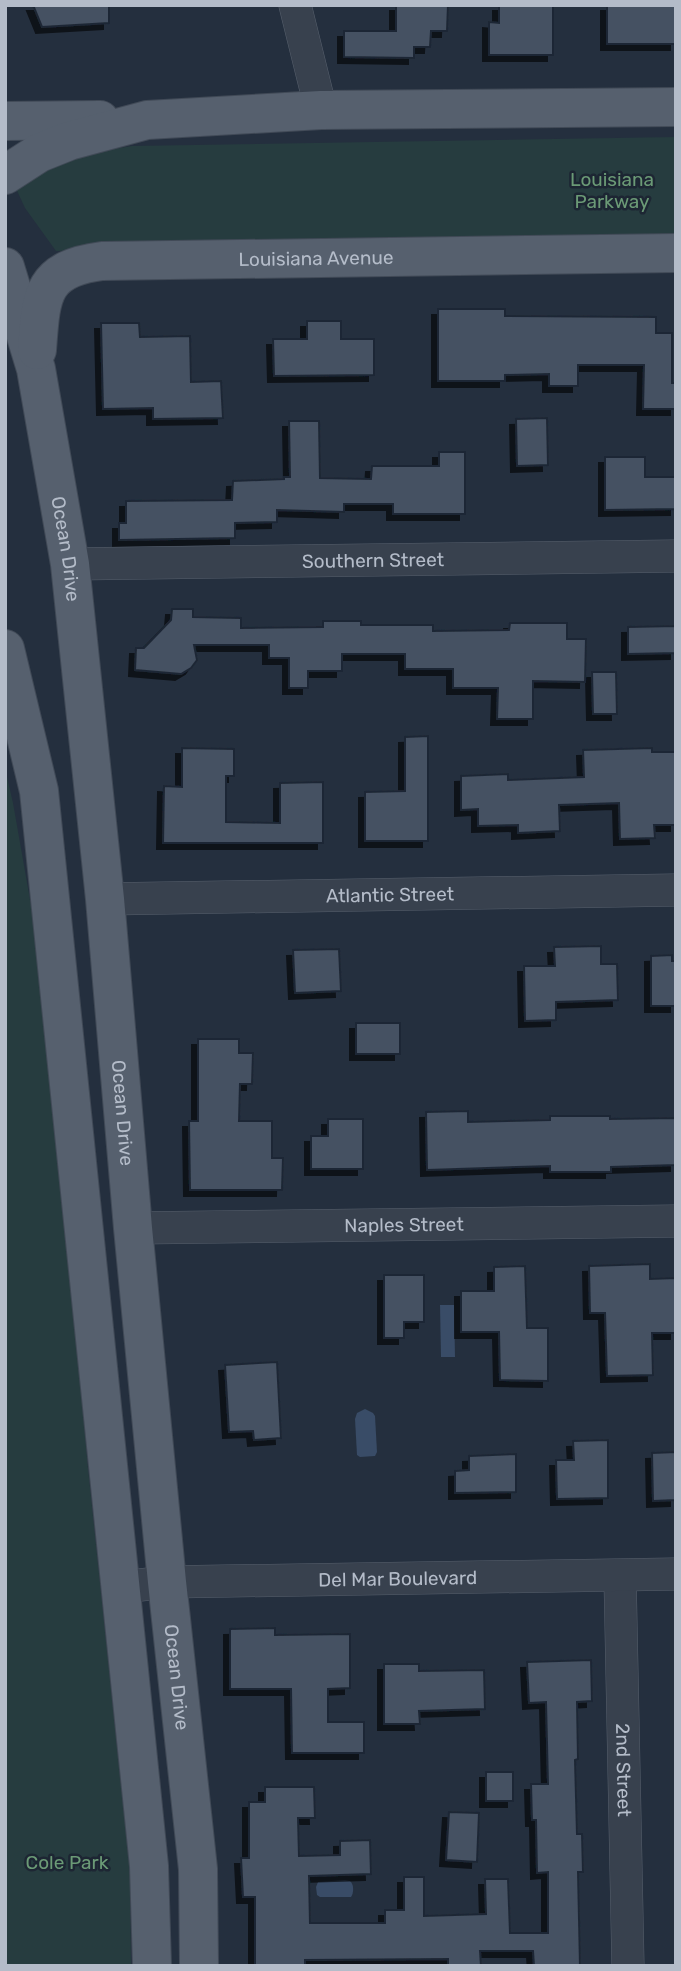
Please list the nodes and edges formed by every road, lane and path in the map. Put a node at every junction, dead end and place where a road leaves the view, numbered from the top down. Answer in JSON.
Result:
{"nodes":[{"id":1,"x":295,"y":5,"type":"edge"},
{"id":2,"x":676,"y":107,"type":"edge"},
{"id":3,"x":321,"y":110,"type":"junction"},
{"id":4,"x":148,"y":120,"type":"junction"},
{"id":5,"x":5,"y":121,"type":"edge"},
{"id":6,"x":5,"y":176,"type":"edge"},
{"id":7,"x":676,"y":253,"type":"edge"},
{"id":8,"x":8,"y":281,"type":"edge"},
{"id":9,"x":36,"y":369,"type":"junction"},
{"id":10,"x":676,"y":556,"type":"edge"},
{"id":11,"x":70,"y":564,"type":"junction"},
{"id":12,"x":5,"y":649,"type":"edge"},
{"id":13,"x":47,"y":871,"type":"junction"},
{"id":14,"x":676,"y":890,"type":"edge"},
{"id":15,"x":105,"y":899,"type":"junction"},
{"id":16,"x":113,"y":993,"type":"junction"},
{"id":17,"x":676,"y":1221,"type":"edge"},
{"id":18,"x":133,"y":1228,"type":"junction"},
{"id":19,"x":676,"y":1574,"type":"edge"},
{"id":20,"x":620,"y":1576,"type":"junction"},
{"id":21,"x":167,"y":1582,"type":"junction"},
{"id":22,"x":121,"y":1587,"type":"junction"},
{"id":23,"x":152,"y":1966,"type":"edge"},
{"id":24,"x":199,"y":1966,"type":"edge"},
{"id":25,"x":628,"y":1966,"type":"edge"}],
"edges":[{"from":1,"to":3,"type":"street"},
{"from":2,"to":3,"type":"main road"},
{"from":3,"to":4,"type":"main road"},
{"from":4,"to":5,"type":"main road"},
{"from":4,"to":6,"type":"main road"},
{"from":7,"to":9,"type":"main road","name":"Louisiana Avenue"},
{"from":8,"to":9,"type":"main road","name":"Ocean Drive"},
{"from":9,"to":11,"type":"main road","name":"Ocean Drive"},
{"from":10,"to":11,"type":"street","name":"Southern Street"},
{"from":11,"to":15,"type":"main road","name":"Ocean Drive"},
{"from":12,"to":13,"type":"main road"},
{"from":13,"to":16,"type":"main road"},
{"from":13,"to":22,"type":"main road"},
{"from":14,"to":15,"type":"street","name":"Atlantic Street"},
{"from":15,"to":16,"type":"main road","name":"Ocean Drive"},
{"from":16,"to":18,"type":"main road","name":"Ocean Drive"},
{"from":17,"to":18,"type":"street","name":"Naples Street"},
{"from":18,"to":21,"type":"main road","name":"Ocean Drive"},
{"from":19,"to":20,"type":"street","name":"Del Mar Boulevard"},
{"from":20,"to":21,"type":"street","name":"Del Mar Boulevard"},
{"from":20,"to":25,"type":"street","name":"2nd Street"},
{"from":21,"to":22,"type":"street","name":"Del Mar Boulevard"},
{"from":21,"to":24,"type":"main road","name":"Ocean Drive"},
{"from":22,"to":23,"type":"main road"}]}
